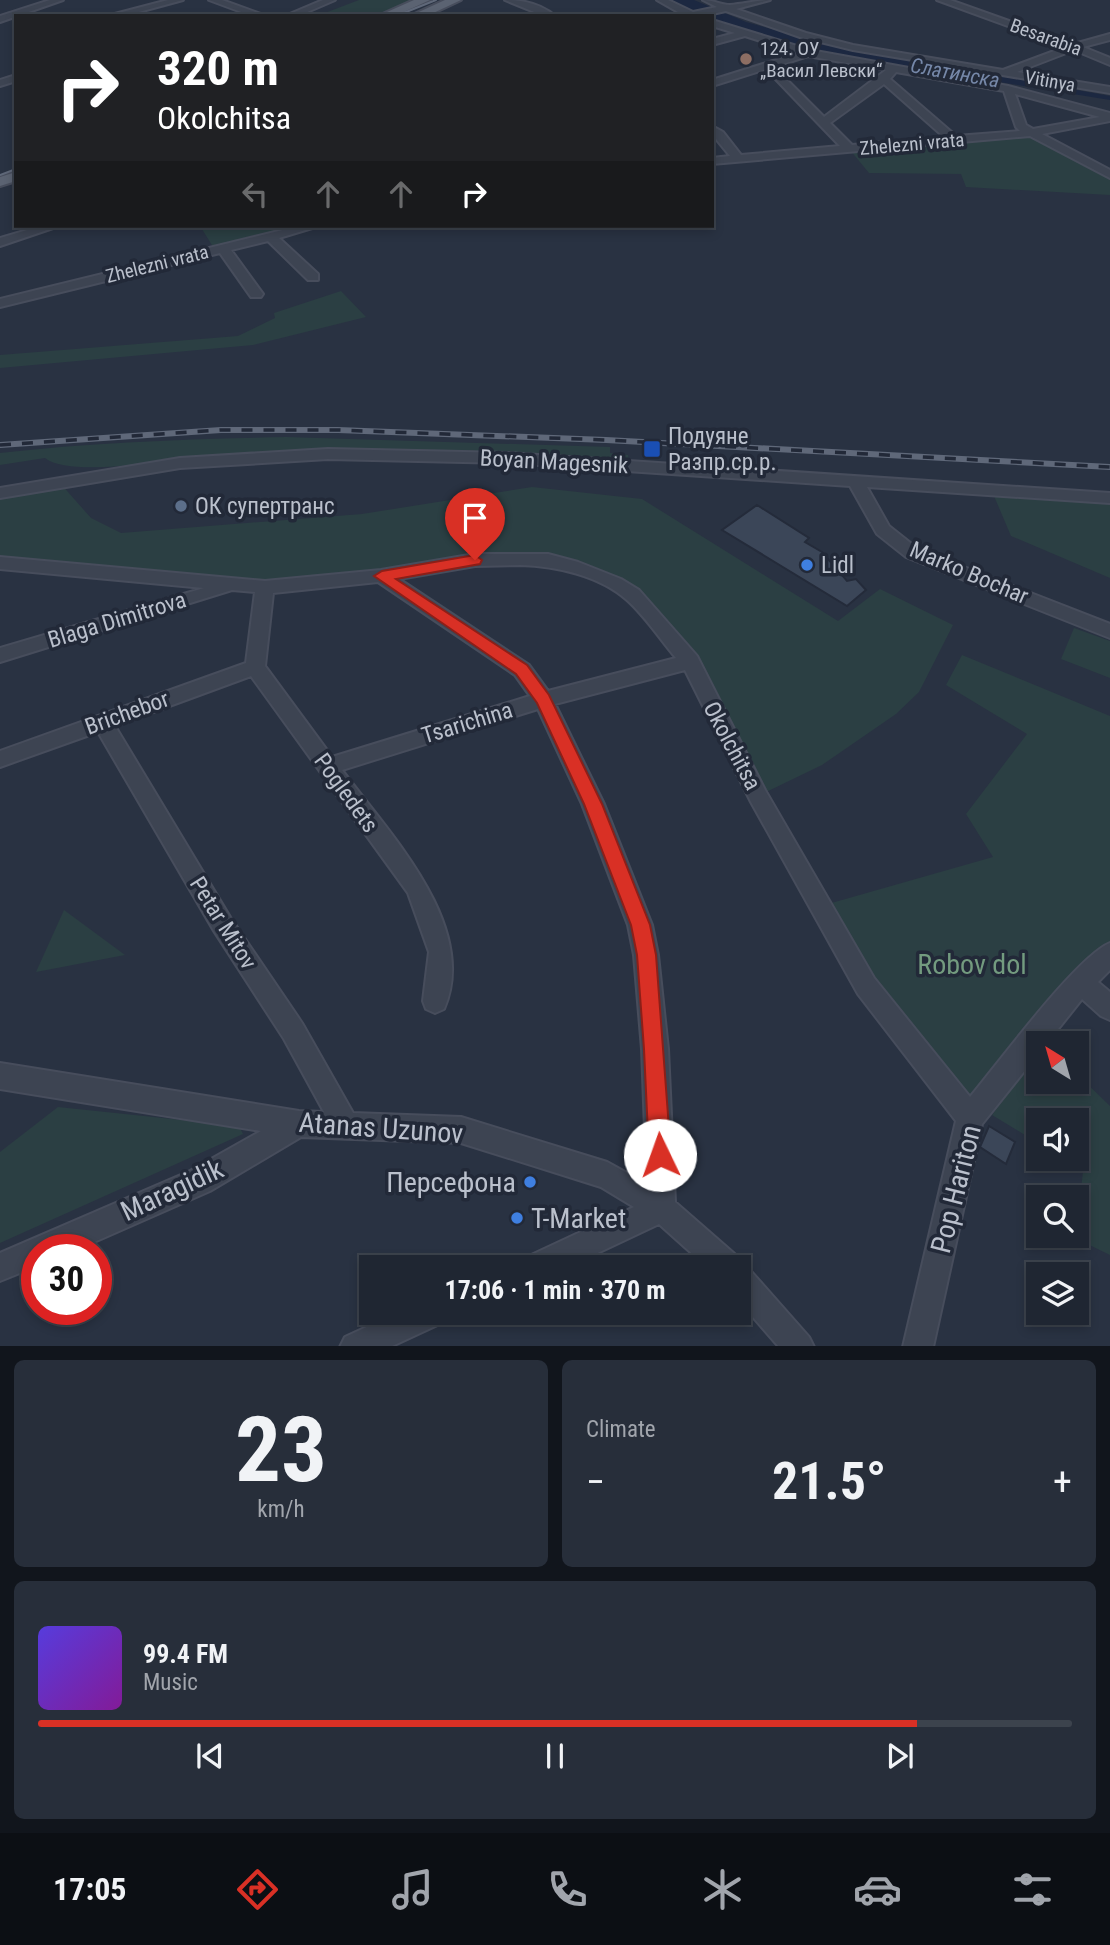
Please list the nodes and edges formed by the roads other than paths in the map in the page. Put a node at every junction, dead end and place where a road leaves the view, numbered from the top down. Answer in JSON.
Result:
{"nodes":[{"id":1,"x":60,"y":0,"type":"edge"},
{"id":2,"x":179,"y":0,"type":"edge"},
{"id":3,"x":213,"y":0,"type":"edge"},
{"id":4,"x":331,"y":0,"type":"edge"},
{"id":5,"x":424,"y":0,"type":"edge"},
{"id":6,"x":455,"y":0,"type":"edge"},
{"id":7,"x":509,"y":0,"type":"edge"},
{"id":8,"x":661,"y":0,"type":"edge"},
{"id":9,"x":707,"y":0,"type":"edge"},
{"id":10,"x":766,"y":0,"type":"edge"},
{"id":11,"x":941,"y":0,"type":"edge"},
{"id":12,"x":720,"y":8,"type":"junction"},
{"id":13,"x":21,"y":14,"type":"edge"},
{"id":14,"x":120,"y":14,"type":"edge"},
{"id":15,"x":256,"y":14,"type":"edge"},
{"id":16,"x":294,"y":14,"type":"edge"},
{"id":17,"x":389,"y":14,"type":"edge"},
{"id":18,"x":421,"y":14,"type":"edge"},
{"id":19,"x":548,"y":14,"type":"edge"},
{"id":20,"x":690,"y":14,"type":"edge"},
{"id":21,"x":696,"y":14,"type":"edge"},
{"id":22,"x":714,"y":24,"type":"edge"},
{"id":23,"x":742,"y":34,"type":"junction"},
{"id":24,"x":1110,"y":37,"type":"edge"},
{"id":25,"x":714,"y":41,"type":"edge"},
{"id":26,"x":1074,"y":47,"type":"junction"},
{"id":27,"x":808,"y":53,"type":"junction"},
{"id":28,"x":1110,"y":62,"type":"edge"},
{"id":29,"x":768,"y":66,"type":"junction"},
{"id":30,"x":1006,"y":73,"type":"junction"},
{"id":31,"x":888,"y":74,"type":"junction"},
{"id":32,"x":714,"y":82,"type":"edge"},
{"id":33,"x":1009,"y":89,"type":"junction"},
{"id":34,"x":1108,"y":90,"type":"edge"},
{"id":35,"x":1110,"y":117,"type":"edge"},
{"id":36,"x":824,"y":122,"type":"junction"},
{"id":37,"x":714,"y":130,"type":"edge"},
{"id":38,"x":1031,"y":133,"type":"junction"},
{"id":39,"x":955,"y":141,"type":"junction"},
{"id":40,"x":850,"y":150,"type":"junction"},
{"id":41,"x":738,"y":159,"type":"junction"},
{"id":42,"x":714,"y":161,"type":"edge"},
{"id":43,"x":1110,"y":175,"type":"edge"},
{"id":44,"x":47,"y":228,"type":"edge"},
{"id":45,"x":305,"y":228,"type":"edge"},
{"id":46,"x":271,"y":237,"type":"junction"},
{"id":47,"x":0,"y":242,"type":"edge"},
{"id":48,"x":223,"y":248,"type":"junction"},
{"id":49,"x":313,"y":276,"type":"dead end"},
{"id":50,"x":256,"y":294,"type":"dead end"},
{"id":51,"x":0,"y":303,"type":"edge"},
{"id":52,"x":855,"y":481,"type":"junction"},
{"id":53,"x":0,"y":494,"type":"edge"},
{"id":54,"x":1108,"y":499,"type":"edge"},
{"id":55,"x":0,"y":563,"type":"edge"},
{"id":56,"x":382,"y":576,"type":"junction"},
{"id":57,"x":234,"y":585,"type":"junction"},
{"id":58,"x":264,"y":587,"type":"junction"},
{"id":59,"x":1110,"y":631,"type":"edge"},
{"id":60,"x":0,"y":655,"type":"edge"},
{"id":61,"x":690,"y":661,"type":"junction"},
{"id":62,"x":255,"y":667,"type":"junction"},
{"id":63,"x":543,"y":700,"type":"junction"},
{"id":64,"x":102,"y":722,"type":"junction"},
{"id":65,"x":0,"y":759,"type":"edge"},
{"id":66,"x":326,"y":767,"type":"junction"},
{"id":67,"x":1110,"y":954,"type":"edge"},
{"id":68,"x":1081,"y":982,"type":"junction"},
{"id":69,"x":435,"y":1001,"type":"dead end"},
{"id":70,"x":1110,"y":1008,"type":"edge"},
{"id":71,"x":0,"y":1076,"type":"edge"},
{"id":72,"x":970,"y":1118,"type":"junction"},
{"id":73,"x":299,"y":1124,"type":"junction"},
{"id":74,"x":345,"y":1124,"type":"junction"},
{"id":75,"x":662,"y":1208,"type":"junction"},
{"id":76,"x":78,"y":1234,"type":"edge"},
{"id":77,"x":562,"y":1255,"type":"edge"},
{"id":78,"x":715,"y":1255,"type":"edge"},
{"id":79,"x":21,"y":1258,"type":"edge"},
{"id":80,"x":0,"y":1267,"type":"edge"},
{"id":81,"x":751,"y":1292,"type":"edge"},
{"id":82,"x":404,"y":1325,"type":"edge"},
{"id":83,"x":355,"y":1346,"type":"edge"},
{"id":84,"x":799,"y":1346,"type":"edge"},
{"id":85,"x":918,"y":1346,"type":"edge"}],
"edges":[{"from":1,"to":13,"type":"street"},
{"from":2,"to":14,"type":"street"},
{"from":3,"to":15,"type":"street"},
{"from":4,"to":16,"type":"street"},
{"from":5,"to":17,"type":"main road"},
{"from":6,"to":18,"type":"main road"},
{"from":7,"to":19,"type":"street"},
{"from":8,"to":20,"type":"street"},
{"from":9,"to":12,"type":"street","name":"Vitinya"},
{"from":10,"to":12,"type":"street"},
{"from":11,"to":26,"type":"street","name":"Besarabia"},
{"from":12,"to":21,"type":"street"},
{"from":12,"to":30,"type":"street","name":"Vitinya"},
{"from":22,"to":23,"type":"street","name":"Vitinya"},
{"from":23,"to":25,"type":"street"},
{"from":23,"to":27,"type":"street","name":"Vitinya"},
{"from":24,"to":26,"type":"street"},
{"from":26,"to":28,"type":"street","name":"Besarabia"},
{"from":26,"to":30,"type":"street"},
{"from":27,"to":29,"type":"street"},
{"from":27,"to":31,"type":"street","name":"Vitinya"},
{"from":29,"to":32,"type":"street"},
{"from":29,"to":36,"type":"street"},
{"from":30,"to":34,"type":"street","name":"Vitinya"},
{"from":31,"to":33,"type":"street","name":"Vitinya"},
{"from":31,"to":36,"type":"street"},
{"from":31,"to":39,"type":"street"},
{"from":33,"to":35,"type":"street","name":"Vitinya"},
{"from":33,"to":38,"type":"street"},
{"from":35,"to":38,"type":"street","name":"Zhelezni vrata"},
{"from":36,"to":40,"type":"street"},
{"from":37,"to":41,"type":"street"},
{"from":38,"to":39,"type":"street","name":"Zhelezni vrata"},
{"from":38,"to":43,"type":"street"},
{"from":39,"to":40,"type":"street","name":"Zhelezni vrata"},
{"from":40,"to":41,"type":"street","name":"Zhelezni vrata"},
{"from":41,"to":42,"type":"street","name":"Zhelezni vrata"},
{"from":44,"to":47,"type":"street"},
{"from":45,"to":46,"type":"street","name":"Zhelezni vrata"},
{"from":46,"to":48,"type":"street","name":"Zhelezni vrata"},
{"from":46,"to":49,"type":"street"},
{"from":48,"to":50,"type":"street"},
{"from":48,"to":51,"type":"street","name":"Zhelezni vrata"},
{"from":52,"to":53,"type":"street","name":"Boyan Magesnik"},
{"from":52,"to":54,"type":"street","name":"Boyan Magesnik"},
{"from":52,"to":59,"type":"street","name":"Marko Bochar"},
{"from":55,"to":57,"type":"street"},
{"from":56,"to":58,"type":"street"},
{"from":56,"to":61,"type":"street","name":"Okolchitsa"},
{"from":56,"to":63,"type":"street"},
{"from":57,"to":58,"type":"street"},
{"from":57,"to":60,"type":"street","name":"Blaga Dimitrova"},
{"from":58,"to":62,"type":"street"},
{"from":61,"to":63,"type":"street","name":"Tsarichina"},
{"from":61,"to":72,"type":"street","name":"Okolchitsa"},
{"from":62,"to":64,"type":"street","name":"Brichebor"},
{"from":62,"to":66,"type":"street","name":"Pogledets"},
{"from":63,"to":66,"type":"street","name":"Tsarichina"},
{"from":63,"to":75,"type":"street"},
{"from":64,"to":65,"type":"street","name":"Brichebor"},
{"from":64,"to":74,"type":"street","name":"Petar Mitov"},
{"from":66,"to":69,"type":"street","name":"Pogledets"},
{"from":67,"to":68,"type":"street","name":"Pop Hariton"},
{"from":68,"to":70,"type":"street"},
{"from":68,"to":72,"type":"street","name":"Pop Hariton"},
{"from":71,"to":73,"type":"street","name":"Atanas Uzunov"},
{"from":72,"to":85,"type":"street","name":"Pop Hariton"},
{"from":73,"to":74,"type":"street","name":"Atanas Uzunov"},
{"from":73,"to":76,"type":"street","name":"Maragidik"},
{"from":74,"to":75,"type":"street","name":"Atanas Uzunov"},
{"from":75,"to":77,"type":"street"},
{"from":75,"to":78,"type":"street","name":"Atanas Uzunov"},
{"from":79,"to":80,"type":"street","name":"Maragidik"},
{"from":81,"to":84,"type":"street"},
{"from":82,"to":83,"type":"street"}]}
